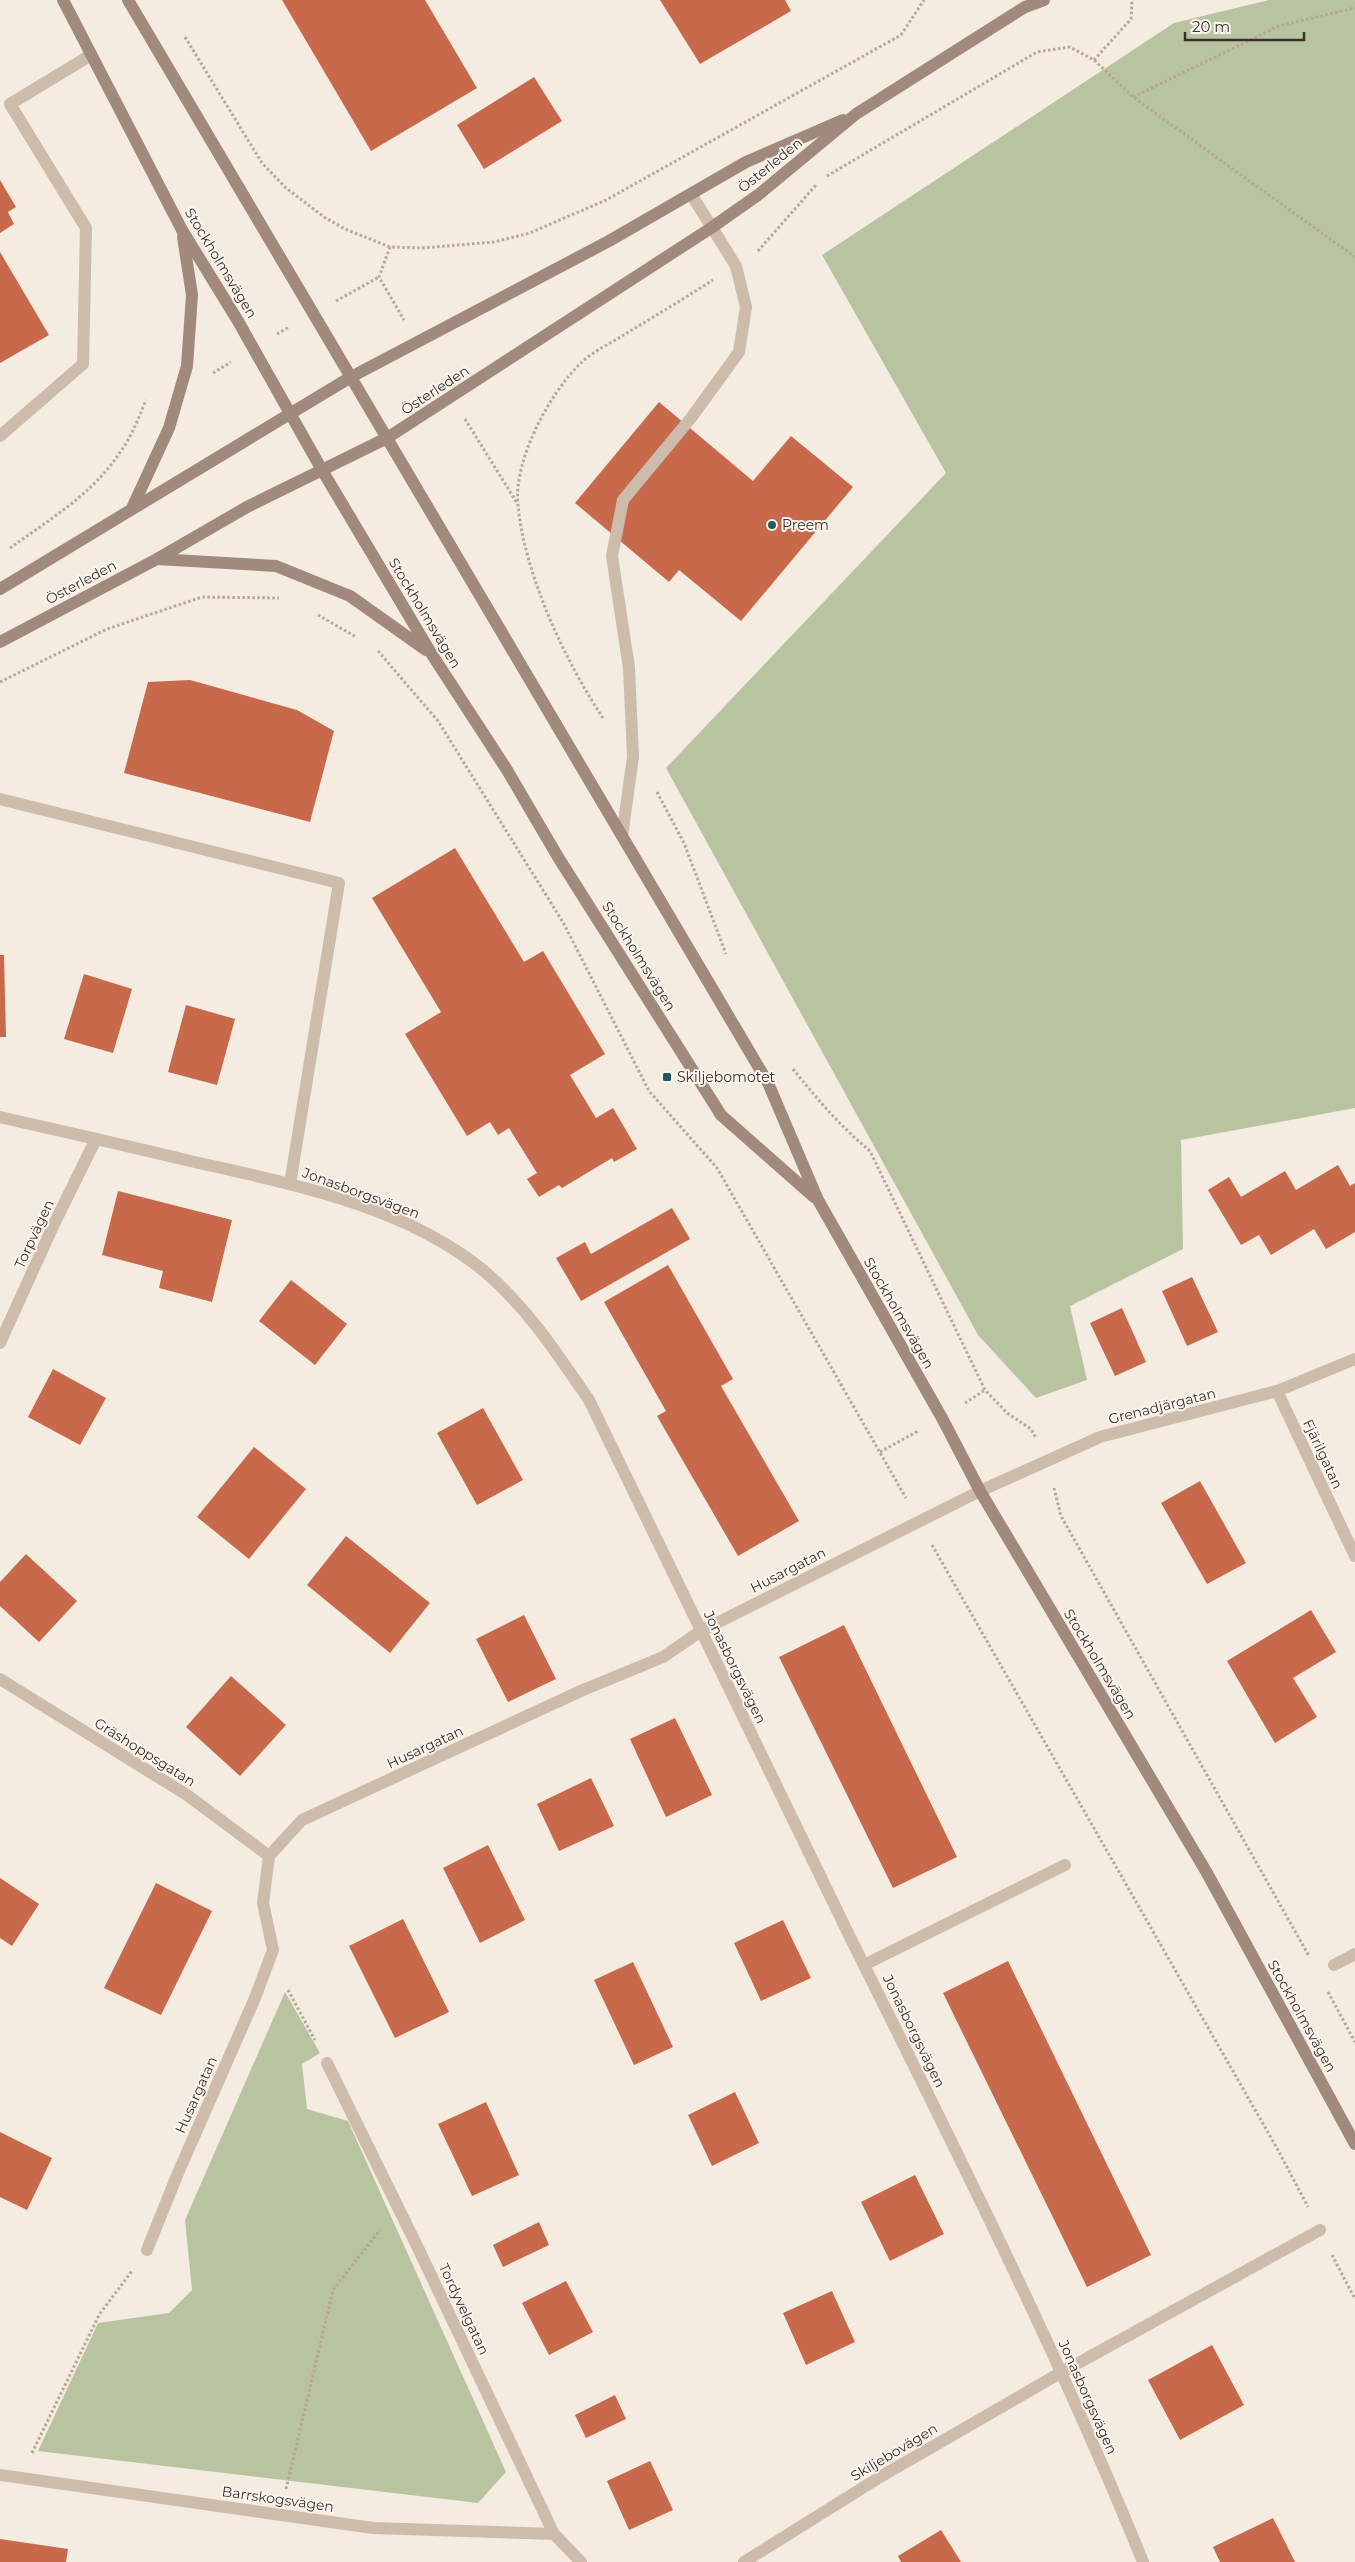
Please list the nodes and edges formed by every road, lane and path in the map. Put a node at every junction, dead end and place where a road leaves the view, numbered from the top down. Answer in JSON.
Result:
{"nodes":[{"id":1,"x":63,"y":0,"type":"edge"},
{"id":2,"x":128,"y":0,"type":"edge"},
{"id":3,"x":924,"y":0,"type":"edge"},
{"id":4,"x":1044,"y":0,"type":"edge"},
{"id":5,"x":1132,"y":0,"type":"edge"},
{"id":6,"x":1022,"y":4,"type":"edge"},
{"id":7,"x":1355,"y":8,"type":"edge"},
{"id":8,"x":182,"y":33,"type":"dead end"},
{"id":9,"x":91,"y":54,"type":"junction"},
{"id":10,"x":1094,"y":60,"type":"junction"},
{"id":11,"x":1132,"y":97,"type":"junction"},
{"id":12,"x":856,"y":114,"type":"junction"},
{"id":13,"x":691,"y":194,"type":"junction"},
{"id":14,"x":711,"y":228,"type":"junction"},
{"id":15,"x":182,"y":230,"type":"junction"},
{"id":16,"x":1355,"y":257,"type":"edge"},
{"id":17,"x":736,"y":266,"type":"junction"},
{"id":18,"x":351,"y":377,"type":"junction"},
{"id":19,"x":148,"y":396,"type":"dead end"},
{"id":20,"x":289,"y":412,"type":"junction"},
{"id":21,"x":0,"y":436,"type":"edge"},
{"id":22,"x":387,"y":438,"type":"junction"},
{"id":23,"x":322,"y":470,"type":"junction"},
{"id":24,"x":133,"y":506,"type":"junction"},
{"id":25,"x":8,"y":549,"type":"dead end"},
{"id":26,"x":157,"y":559,"type":"junction"},
{"id":27,"x":0,"y":588,"type":"edge"},
{"id":28,"x":280,"y":598,"type":"dead end"},
{"id":29,"x":315,"y":613,"type":"dead end"},
{"id":30,"x":358,"y":638,"type":"dead end"},
{"id":31,"x":0,"y":642,"type":"edge"},
{"id":32,"x":374,"y":647,"type":"dead end"},
{"id":33,"x":431,"y":653,"type":"junction"},
{"id":34,"x":0,"y":682,"type":"edge"},
{"id":35,"x":632,"y":760,"type":"junction"},
{"id":36,"x":0,"y":799,"type":"edge"},
{"id":37,"x":622,"y":836,"type":"junction"},
{"id":38,"x":729,"y":962,"type":"dead end"},
{"id":39,"x":788,"y":1061,"type":"dead end"},
{"id":40,"x":0,"y":1117,"type":"edge"},
{"id":41,"x":96,"y":1139,"type":"junction"},
{"id":42,"x":290,"y":1184,"type":"junction"},
{"id":43,"x":818,"y":1200,"type":"junction"},
{"id":44,"x":0,"y":1342,"type":"edge"},
{"id":45,"x":1355,"y":1359,"type":"edge"},
{"id":46,"x":1277,"y":1391,"type":"junction"},
{"id":47,"x":1048,"y":1461,"type":"junction"},
{"id":48,"x":980,"y":1491,"type":"junction"},
{"id":49,"x":919,"y":1522,"type":"junction"},
{"id":50,"x":1355,"y":1556,"type":"edge"},
{"id":51,"x":701,"y":1631,"type":"junction"},
{"id":52,"x":0,"y":1679,"type":"edge"},
{"id":53,"x":269,"y":1856,"type":"junction"},
{"id":54,"x":1065,"y":1865,"type":"dead end"},
{"id":55,"x":273,"y":1950,"type":"junction"},
{"id":56,"x":1355,"y":1954,"type":"edge"},
{"id":57,"x":1313,"y":1963,"type":"dead end"},
{"id":58,"x":1334,"y":1964,"type":"dead end"},
{"id":59,"x":864,"y":1965,"type":"junction"},
{"id":60,"x":1327,"y":1990,"type":"dead end"},
{"id":61,"x":1355,"y":2042,"type":"edge"},
{"id":62,"x":327,"y":2063,"type":"joint"},
{"id":63,"x":1355,"y":2144,"type":"edge"},
{"id":64,"x":400,"y":2210,"type":"junction"},
{"id":65,"x":1320,"y":2230,"type":"junction"},
{"id":66,"x":147,"y":2250,"type":"joint"},
{"id":67,"x":1355,"y":2299,"type":"edge"},
{"id":68,"x":1062,"y":2372,"type":"junction"},
{"id":69,"x":2,"y":2475,"type":"edge"},
{"id":70,"x":280,"y":2515,"type":"junction"},
{"id":71,"x":554,"y":2534,"type":"junction"},
{"id":72,"x":581,"y":2562,"type":"edge"},
{"id":73,"x":744,"y":2562,"type":"edge"},
{"id":74,"x":1143,"y":2562,"type":"edge"}],
"edges":[{"from":1,"to":9,"type":"main road","name":"Stockholmsvägen"},
{"from":2,"to":18,"type":"main road","name":"Stockholmsvägen"},
{"from":3,"to":8,"type":"path"},
{"from":4,"to":6,"type":"main road","name":"Österleden"},
{"from":5,"to":10,"type":"path"},
{"from":6,"to":12,"type":"main road","name":"Österleden"},
{"from":7,"to":11,"type":"path"},
{"from":9,"to":15,"type":"main road","name":"Stockholmsvägen"},
{"from":9,"to":21,"type":"street"},
{"from":10,"to":11,"type":"path"},
{"from":10,"to":17,"type":"path"},
{"from":11,"to":16,"type":"path"},
{"from":12,"to":13,"type":"main road","name":"Österleden"},
{"from":12,"to":14,"type":"main road","name":"Österleden"},
{"from":13,"to":14,"type":"street"},
{"from":13,"to":18,"type":"main road","name":"Österleden"},
{"from":14,"to":17,"type":"street"},
{"from":14,"to":22,"type":"main road","name":"Österleden"},
{"from":15,"to":20,"type":"main road","name":"Stockholmsvägen"},
{"from":15,"to":24,"type":"main road"},
{"from":17,"to":35,"type":"street"},
{"from":17,"to":35,"type":"path"},
{"from":18,"to":20,"type":"main road","name":"Österleden"},
{"from":18,"to":22,"type":"main road","name":"Stockholmsvägen"},
{"from":19,"to":25,"type":"path"},
{"from":20,"to":23,"type":"main road","name":"Stockholmsvägen"},
{"from":20,"to":24,"type":"main road","name":"Österleden"},
{"from":22,"to":23,"type":"main road","name":"Österleden"},
{"from":22,"to":37,"type":"main road","name":"Stockholmsvägen"},
{"from":23,"to":26,"type":"main road","name":"Österleden"},
{"from":23,"to":33,"type":"main road","name":"Stockholmsvägen"},
{"from":24,"to":27,"type":"main road","name":"Österleden"},
{"from":26,"to":31,"type":"main road","name":"Österleden"},
{"from":26,"to":33,"type":"main road"},
{"from":28,"to":34,"type":"path"},
{"from":29,"to":30,"type":"path"},
{"from":32,"to":49,"type":"path"},
{"from":33,"to":43,"type":"main road","name":"Stockholmsvägen"},
{"from":35,"to":37,"type":"street"},
{"from":35,"to":38,"type":"path"},
{"from":36,"to":42,"type":"street"},
{"from":37,"to":43,"type":"main road","name":"Stockholmsvägen"},
{"from":39,"to":47,"type":"path"},
{"from":40,"to":41,"type":"street","name":"Jonasborgsvägen"},
{"from":41,"to":42,"type":"street","name":"Jonasborgsvägen"},
{"from":41,"to":44,"type":"street","name":"Torpvägen"},
{"from":42,"to":51,"type":"street","name":"Jonasborgsvägen"},
{"from":43,"to":48,"type":"main road","name":"Stockholmsvägen"},
{"from":45,"to":46,"type":"street","name":"Grenadjärgatan"},
{"from":46,"to":47,"type":"street","name":"Grenadjärgatan"},
{"from":46,"to":50,"type":"street","name":"Fjärilgatan"},
{"from":47,"to":48,"type":"street","name":"Grenadjärgatan"},
{"from":47,"to":57,"type":"path"},
{"from":48,"to":49,"type":"street","name":"Husargatan"},
{"from":48,"to":63,"type":"main road","name":"Stockholmsvägen"},
{"from":49,"to":51,"type":"street","name":"Husargatan"},
{"from":49,"to":65,"type":"path"},
{"from":51,"to":53,"type":"street","name":"Husargatan"},
{"from":51,"to":59,"type":"street","name":"Jonasborgsvägen"},
{"from":52,"to":53,"type":"street","name":"Gräshoppsgatan"},
{"from":53,"to":55,"type":"street"},
{"from":54,"to":59,"type":"street"},
{"from":55,"to":62,"type":"path"},
{"from":55,"to":66,"type":"street","name":"Husargatan"},
{"from":56,"to":58,"type":"street"},
{"from":59,"to":68,"type":"street","name":"Jonasborgsvägen"},
{"from":60,"to":61,"type":"path"},
{"from":62,"to":64,"type":"street","name":"Tordyvelgatan"},
{"from":64,"to":70,"type":"path"},
{"from":64,"to":71,"type":"street","name":"Tordyvelgatan"},
{"from":65,"to":67,"type":"path"},
{"from":65,"to":68,"type":"street","name":"Skiljebovägen"},
{"from":66,"to":69,"type":"path"},
{"from":68,"to":73,"type":"street","name":"Skiljebovägen"},
{"from":68,"to":74,"type":"street","name":"Jonasborgsvägen"},
{"from":69,"to":70,"type":"street","name":"Barrskogsvägen"},
{"from":70,"to":71,"type":"street","name":"Barrskogsvägen"},
{"from":71,"to":72,"type":"street","name":"Tordyvelgatan"}]}
